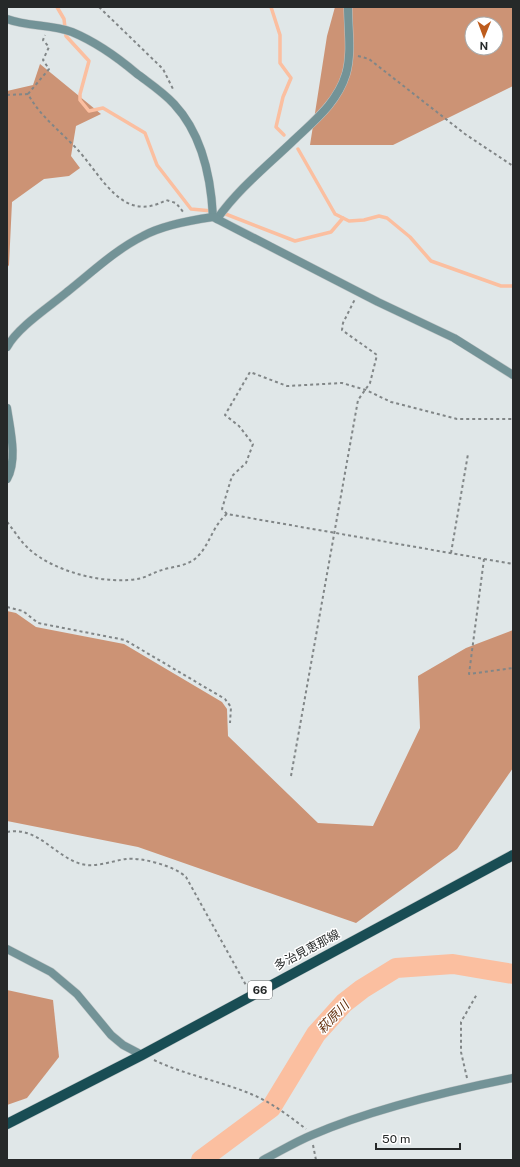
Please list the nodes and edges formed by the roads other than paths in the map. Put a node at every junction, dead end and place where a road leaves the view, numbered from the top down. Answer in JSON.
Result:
{"nodes":[{"id":1,"x":348,"y":7,"type":"edge"},
{"id":2,"x":7,"y":19,"type":"edge"},
{"id":3,"x":215,"y":218,"type":"junction"},
{"id":4,"x":7,"y":347,"type":"edge"},
{"id":5,"x":513,"y":375,"type":"edge"},
{"id":6,"x":7,"y":408,"type":"edge"},
{"id":7,"x":7,"y":479,"type":"edge"},
{"id":8,"x":513,"y":855,"type":"edge"},
{"id":9,"x":7,"y":949,"type":"edge"},
{"id":10,"x":142,"y":1055,"type":"junction"},
{"id":11,"x":513,"y":1078,"type":"edge"},
{"id":12,"x":7,"y":1124,"type":"edge"},
{"id":13,"x":263,"y":1160,"type":"edge"}],
"edges":[{"from":1,"to":3,"type":"street"},
{"from":2,"to":3,"type":"street"},
{"from":3,"to":4,"type":"street"},
{"from":3,"to":5,"type":"street"},
{"from":6,"to":7,"type":"street"},
{"from":8,"to":10,"type":"main road","name":"多治見恵那線","number":"66"},
{"from":9,"to":10,"type":"street"},
{"from":10,"to":12,"type":"main road","name":"多治見恵那線","number":"66"},
{"from":11,"to":13,"type":"street"}]}
